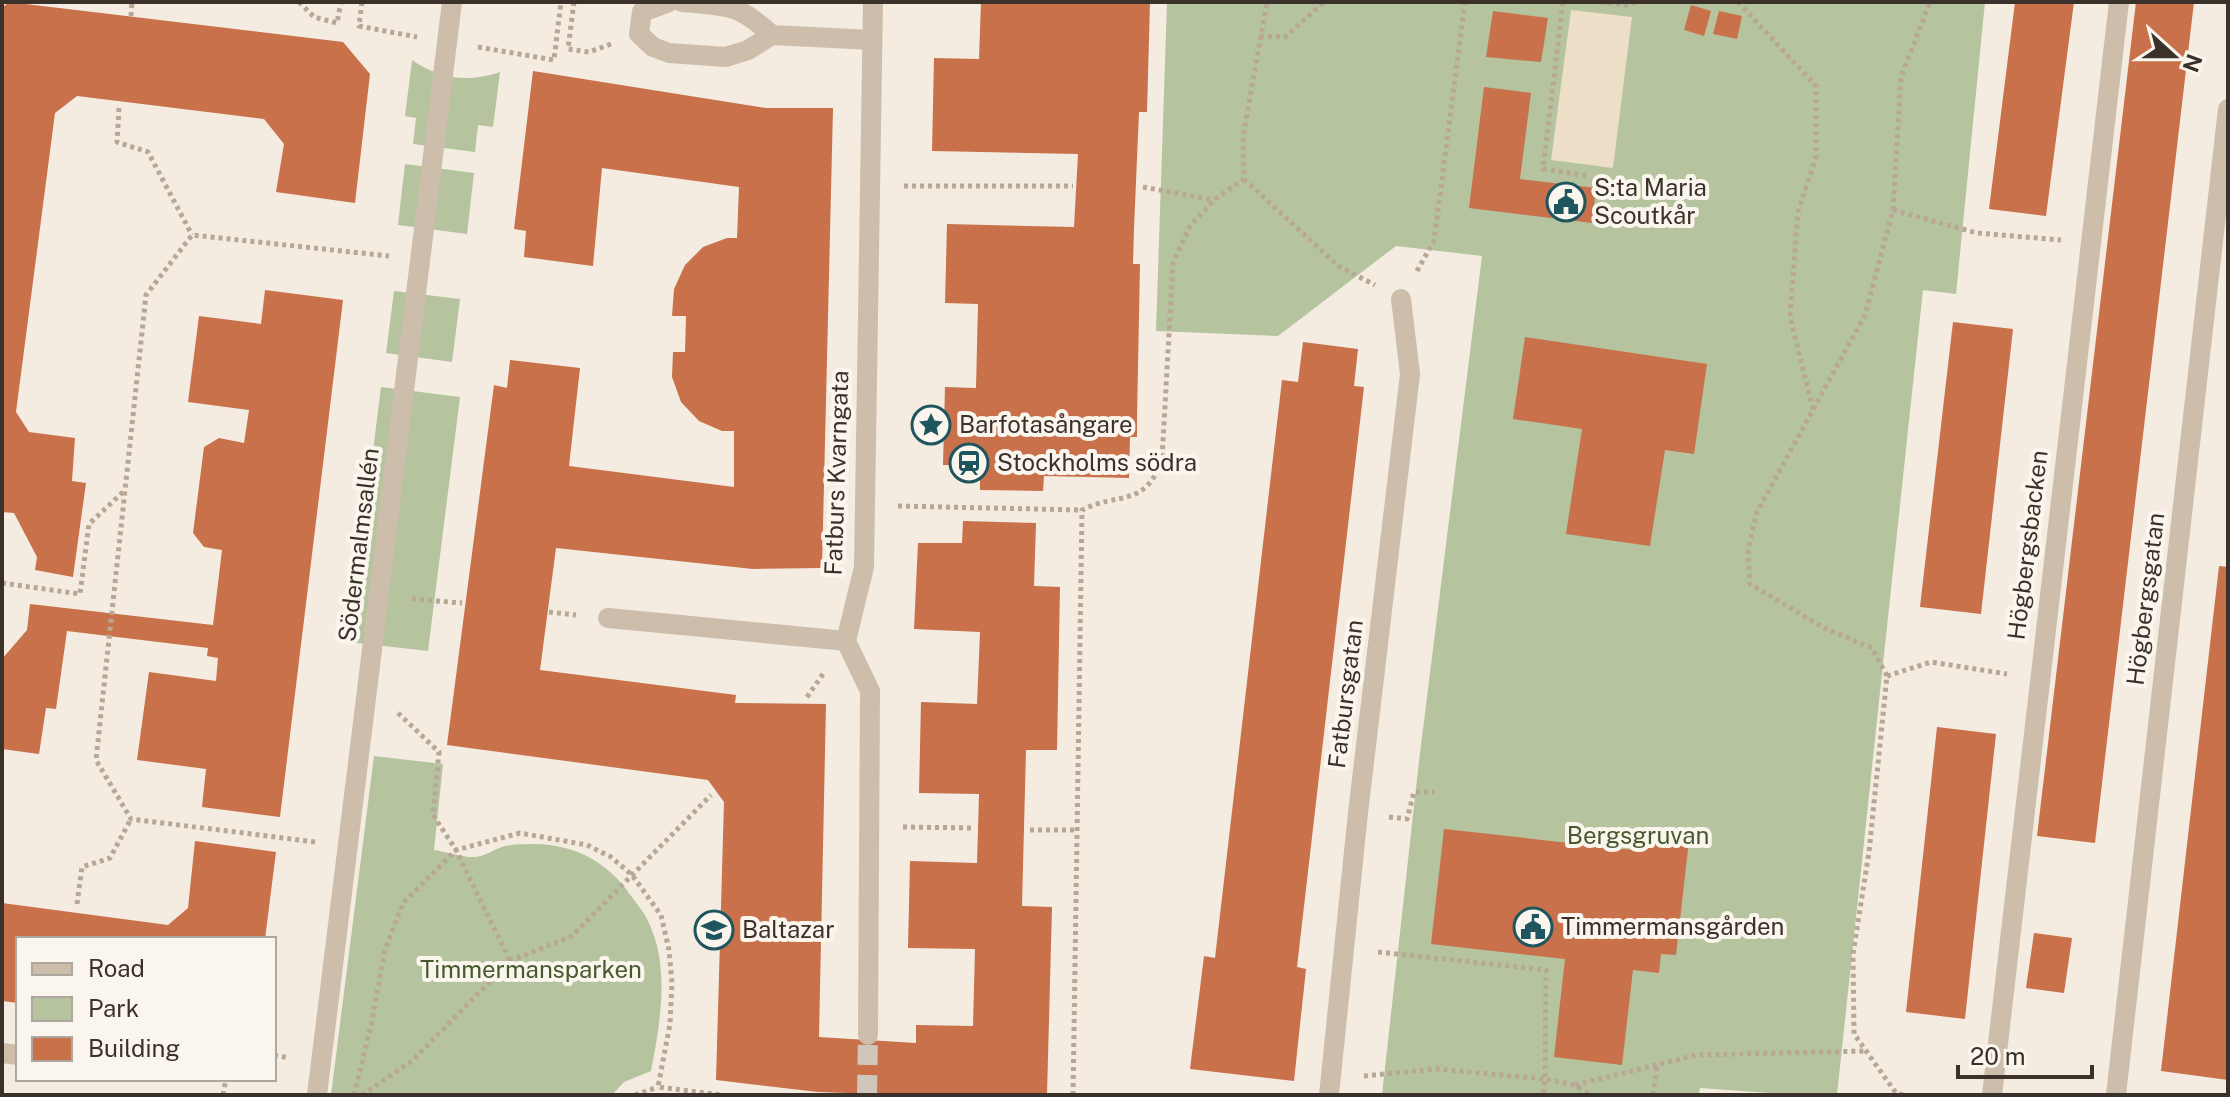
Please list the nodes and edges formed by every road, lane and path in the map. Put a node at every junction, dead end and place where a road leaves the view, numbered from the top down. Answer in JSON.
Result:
{"nodes":[{"id":1,"x":132,"y":2,"type":"edge"},
{"id":2,"x":299,"y":2,"type":"edge"},
{"id":3,"x":341,"y":2,"type":"edge"},
{"id":4,"x":362,"y":2,"type":"edge"},
{"id":5,"x":452,"y":2,"type":"edge"},
{"id":6,"x":561,"y":2,"type":"edge"},
{"id":7,"x":574,"y":2,"type":"edge"},
{"id":8,"x":669,"y":2,"type":"edge"},
{"id":9,"x":682,"y":2,"type":"edge"},
{"id":10,"x":873,"y":2,"type":"edge"},
{"id":11,"x":1267,"y":2,"type":"edge"},
{"id":12,"x":1324,"y":2,"type":"edge"},
{"id":13,"x":1465,"y":2,"type":"edge"},
{"id":14,"x":1563,"y":2,"type":"edge"},
{"id":15,"x":1600,"y":2,"type":"edge"},
{"id":16,"x":1637,"y":2,"type":"edge"},
{"id":17,"x":1738,"y":2,"type":"edge"},
{"id":18,"x":1930,"y":2,"type":"edge"},
{"id":19,"x":2119,"y":2,"type":"edge"},
{"id":20,"x":131,"y":16,"type":"dead end"},
{"id":21,"x":359,"y":26,"type":"dead end"},
{"id":22,"x":639,"y":34,"type":"junction"},
{"id":23,"x":772,"y":35,"type":"junction"},
{"id":24,"x":1260,"y":36,"type":"junction"},
{"id":25,"x":872,"y":40,"type":"junction"},
{"id":26,"x":554,"y":60,"type":"dead end"},
{"id":27,"x":119,"y":108,"type":"dead end"},
{"id":28,"x":2228,"y":109,"type":"edge"},
{"id":29,"x":1589,"y":176,"type":"dead end"},
{"id":30,"x":1244,"y":179,"type":"junction"},
{"id":31,"x":871,"y":186,"type":"junction"},
{"id":32,"x":1073,"y":186,"type":"dead end"},
{"id":33,"x":1143,"y":187,"type":"dead end"},
{"id":34,"x":1214,"y":200,"type":"junction"},
{"id":35,"x":1893,"y":210,"type":"junction"},
{"id":36,"x":192,"y":235,"type":"junction"},
{"id":37,"x":2030,"y":237,"type":"dead end"},
{"id":38,"x":349,"y":252,"type":"dead end"},
{"id":39,"x":1401,"y":299,"type":"junction"},
{"id":40,"x":1813,"y":411,"type":"junction"},
{"id":41,"x":125,"y":490,"type":"junction"},
{"id":42,"x":865,"y":506,"type":"junction"},
{"id":43,"x":1082,"y":510,"type":"junction"},
{"id":44,"x":2,"y":583,"type":"edge"},
{"id":45,"x":379,"y":596,"type":"junction"},
{"id":46,"x":462,"y":603,"type":"dead end"},
{"id":47,"x":608,"y":618,"type":"dead end"},
{"id":48,"x":846,"y":641,"type":"junction"},
{"id":49,"x":1887,"y":676,"type":"junction"},
{"id":50,"x":2039,"y":678,"type":"junction"},
{"id":51,"x":368,"y":685,"type":"junction"},
{"id":52,"x":1435,"y":792,"type":"dead end"},
{"id":53,"x":711,"y":795,"type":"dead end"},
{"id":54,"x":131,"y":819,"type":"junction"},
{"id":55,"x":1407,"y":819,"type":"dead end"},
{"id":56,"x":870,"y":826,"type":"junction"},
{"id":57,"x":975,"y":828,"type":"dead end"},
{"id":58,"x":1030,"y":830,"type":"dead end"},
{"id":59,"x":1076,"y":830,"type":"junction"},
{"id":60,"x":277,"y":837,"type":"dead end"},
{"id":61,"x":456,"y":850,"type":"junction"},
{"id":62,"x":632,"y":875,"type":"junction"},
{"id":63,"x":77,"y":904,"type":"dead end"},
{"id":64,"x":1345,"y":948,"type":"junction"},
{"id":65,"x":510,"y":961,"type":"junction"},
{"id":66,"x":868,"y":1035,"type":"tunnel mouth"},
{"id":67,"x":1866,"y":1051,"type":"junction"},
{"id":68,"x":1657,"y":1065,"type":"junction"},
{"id":69,"x":1545,"y":1079,"type":"junction"},
{"id":70,"x":1574,"y":1085,"type":"junction"},
{"id":71,"x":658,"y":1087,"type":"junction"},
{"id":72,"x":1330,"y":1087,"type":"edge"},
{"id":73,"x":317,"y":1095,"type":"edge"},
{"id":74,"x":354,"y":1095,"type":"edge"},
{"id":75,"x":362,"y":1095,"type":"edge"},
{"id":76,"x":635,"y":1095,"type":"edge"},
{"id":77,"x":721,"y":1095,"type":"edge"},
{"id":78,"x":1073,"y":1095,"type":"edge"},
{"id":79,"x":1543,"y":1095,"type":"edge"},
{"id":80,"x":1591,"y":1095,"type":"edge"},
{"id":81,"x":1653,"y":1095,"type":"edge"},
{"id":82,"x":1903,"y":1095,"type":"edge"},
{"id":83,"x":1992,"y":1095,"type":"edge"},
{"id":84,"x":2116,"y":1095,"type":"edge"}],
"edges":[{"from":1,"to":20,"type":"path"},
{"from":2,"to":3,"type":"path"},
{"from":4,"to":21,"type":"path"},
{"from":5,"to":45,"type":"street","name":"Södermalmsallén"},
{"from":6,"to":26,"type":"path"},
{"from":7,"to":22,"type":"path"},
{"from":8,"to":22,"type":"street"},
{"from":9,"to":23,"type":"street"},
{"from":10,"to":25,"type":"street","name":"Fatburs Kvarngata"},
{"from":11,"to":24,"type":"path"},
{"from":12,"to":24,"type":"path"},
{"from":13,"to":39,"type":"path"},
{"from":14,"to":29,"type":"path"},
{"from":15,"to":16,"type":"path"},
{"from":17,"to":40,"type":"path"},
{"from":18,"to":35,"type":"path"},
{"from":19,"to":50,"type":"street","name":"Högbergsbacken"},
{"from":22,"to":23,"type":"street"},
{"from":23,"to":25,"type":"street"},
{"from":24,"to":30,"type":"path"},
{"from":25,"to":31,"type":"street","name":"Fatburs Kvarngata"},
{"from":27,"to":36,"type":"path"},
{"from":28,"to":84,"type":"street","name":"Högbergsgatan"},
{"from":30,"to":34,"type":"path"},
{"from":30,"to":39,"type":"path"},
{"from":31,"to":32,"type":"path"},
{"from":31,"to":42,"type":"street","name":"Fatburs Kvarngata"},
{"from":33,"to":34,"type":"path"},
{"from":34,"to":43,"type":"path"},
{"from":35,"to":37,"type":"path"},
{"from":35,"to":40,"type":"path"},
{"from":36,"to":38,"type":"path"},
{"from":36,"to":41,"type":"path"},
{"from":39,"to":64,"type":"street","name":"Fatbursgatan"},
{"from":40,"to":49,"type":"path"},
{"from":41,"to":44,"type":"path"},
{"from":41,"to":54,"type":"path"},
{"from":42,"to":43,"type":"path"},
{"from":42,"to":48,"type":"street","name":"Fatburs Kvarngata"},
{"from":43,"to":59,"type":"path"},
{"from":45,"to":46,"type":"path"},
{"from":45,"to":51,"type":"street","name":"Södermalmsallén"},
{"from":47,"to":48,"type":"street"},
{"from":48,"to":56,"type":"street"},
{"from":49,"to":50,"type":"path"},
{"from":49,"to":67,"type":"path"},
{"from":50,"to":83,"type":"street","name":"Högbergsbacken"},
{"from":51,"to":61,"type":"path"},
{"from":51,"to":73,"type":"street","name":"Södermalmsallén"},
{"from":52,"to":55,"type":"path"},
{"from":53,"to":62,"type":"path"},
{"from":54,"to":60,"type":"path"},
{"from":54,"to":63,"type":"path"},
{"from":56,"to":57,"type":"path"},
{"from":56,"to":66,"type":"street"},
{"from":58,"to":59,"type":"path"},
{"from":59,"to":78,"type":"path"},
{"from":61,"to":62,"type":"path"},
{"from":61,"to":65,"type":"path"},
{"from":61,"to":74,"type":"path"},
{"from":62,"to":65,"type":"path"},
{"from":62,"to":71,"type":"path"},
{"from":64,"to":69,"type":"path"},
{"from":64,"to":72,"type":"street","name":"Fatbursgatan"},
{"from":65,"to":75,"type":"path"},
{"from":67,"to":68,"type":"path"},
{"from":67,"to":82,"type":"path"},
{"from":68,"to":70,"type":"path"},
{"from":68,"to":81,"type":"path"},
{"from":69,"to":70,"type":"path"},
{"from":69,"to":72,"type":"path"},
{"from":69,"to":79,"type":"path"},
{"from":70,"to":80,"type":"path"},
{"from":71,"to":76,"type":"path"},
{"from":71,"to":77,"type":"path"}]}
